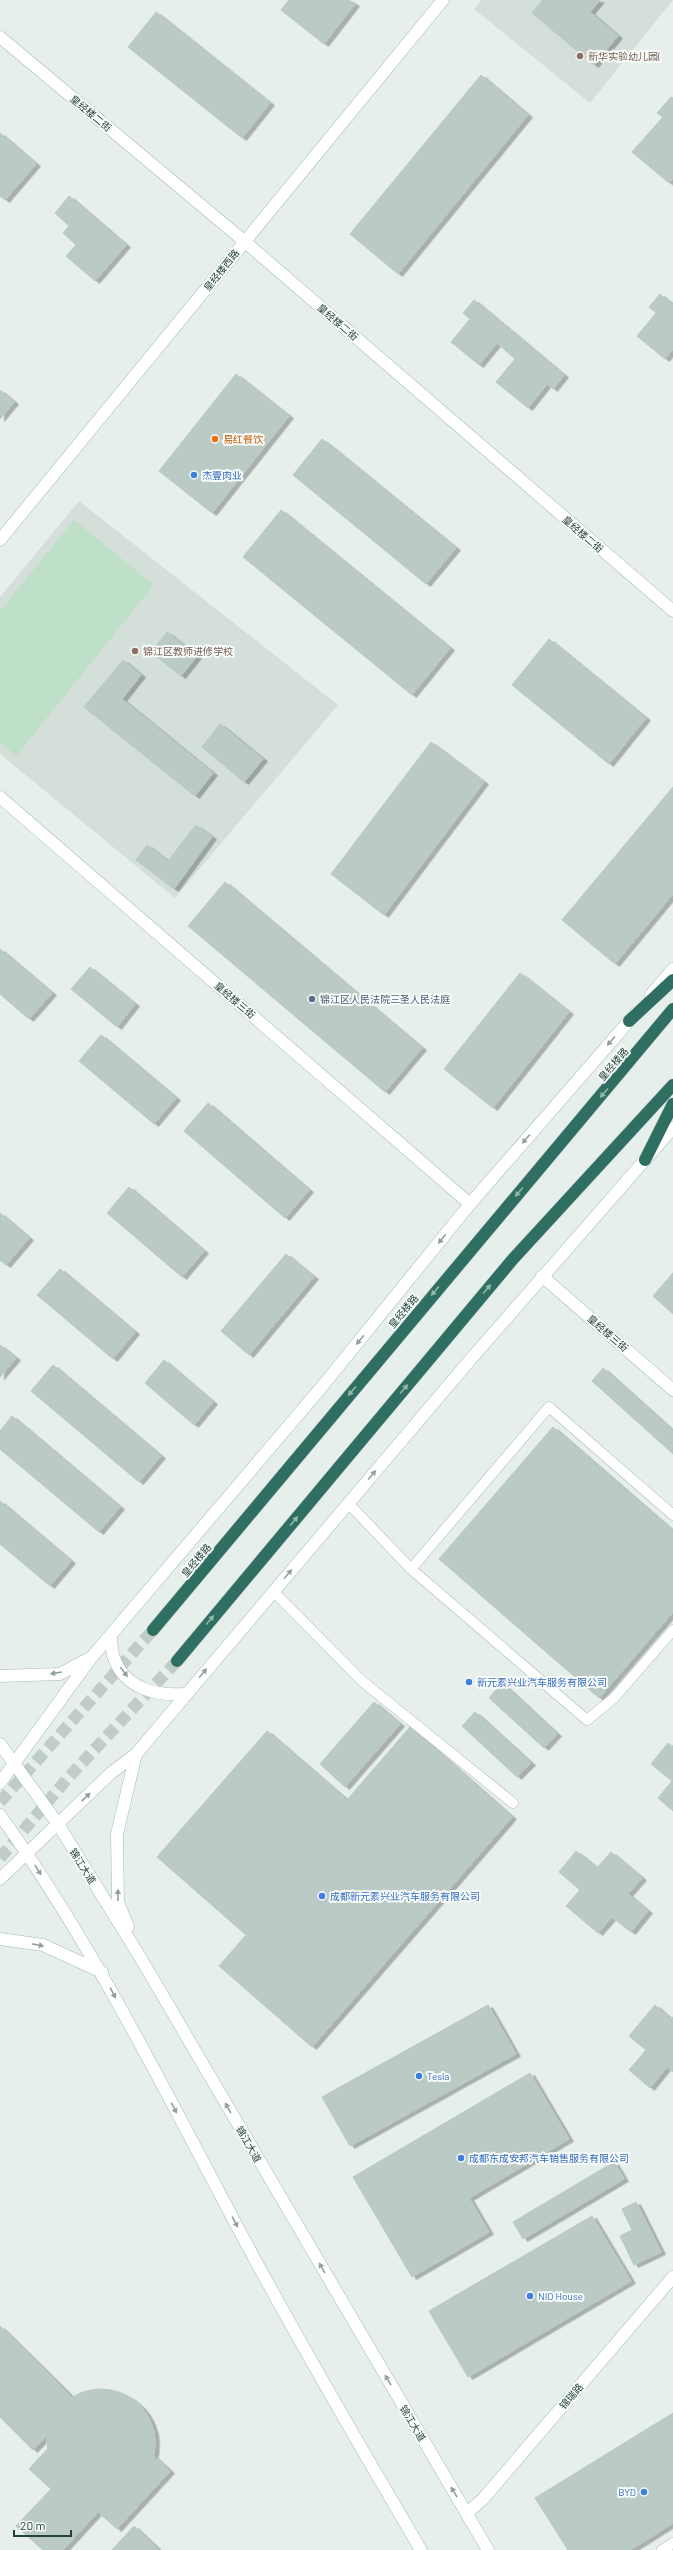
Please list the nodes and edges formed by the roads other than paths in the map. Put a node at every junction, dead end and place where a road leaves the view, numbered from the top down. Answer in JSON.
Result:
{"nodes":[{"id":1,"x":443,"y":0,"type":"edge"},
{"id":2,"x":0,"y":37,"type":"edge"},
{"id":3,"x":244,"y":241,"type":"junction"},
{"id":4,"x":0,"y":540,"type":"edge"},
{"id":5,"x":673,"y":611,"type":"edge"},
{"id":6,"x":0,"y":797,"type":"edge"},
{"id":7,"x":673,"y":969,"type":"edge"},
{"id":8,"x":673,"y":980,"type":"edge"},
{"id":9,"x":673,"y":1009,"type":"edge"},
{"id":10,"x":629,"y":1020,"type":"junction"},
{"id":11,"x":673,"y":1085,"type":"edge"},
{"id":12,"x":673,"y":1104,"type":"edge"},
{"id":13,"x":673,"y":1128,"type":"edge"},
{"id":14,"x":645,"y":1160,"type":"junction"},
{"id":15,"x":470,"y":1204,"type":"junction"},
{"id":16,"x":542,"y":1276,"type":"junction"},
{"id":17,"x":673,"y":1390,"type":"edge"},
{"id":18,"x":348,"y":1503,"type":"junction"},
{"id":19,"x":673,"y":1515,"type":"edge"},
{"id":20,"x":411,"y":1569,"type":"junction"},
{"id":21,"x":273,"y":1591,"type":"junction"},
{"id":22,"x":153,"y":1630,"type":"tunnel mouth"},
{"id":23,"x":673,"y":1630,"type":"edge"},
{"id":24,"x":111,"y":1637,"type":"junction"},
{"id":25,"x":91,"y":1658,"type":"junction"},
{"id":26,"x":176,"y":1661,"type":"tunnel mouth"},
{"id":27,"x":0,"y":1676,"type":"edge"},
{"id":28,"x":185,"y":1694,"type":"junction"},
{"id":29,"x":0,"y":1744,"type":"edge"},
{"id":30,"x":136,"y":1754,"type":"junction"},
{"id":31,"x":14,"y":1762,"type":"junction"},
{"id":32,"x":0,"y":1783,"type":"edge"},
{"id":33,"x":513,"y":1803,"type":"dead end"},
{"id":34,"x":0,"y":1815,"type":"edge"},
{"id":35,"x":58,"y":1824,"type":"junction"},
{"id":36,"x":27,"y":1853,"type":"junction"},
{"id":37,"x":0,"y":1879,"type":"edge"},
{"id":38,"x":0,"y":1939,"type":"edge"},
{"id":39,"x":140,"y":1957,"type":"junction"},
{"id":40,"x":102,"y":1972,"type":"junction"},
{"id":41,"x":673,"y":2277,"type":"edge"},
{"id":42,"x":467,"y":2513,"type":"junction"},
{"id":43,"x":673,"y":2543,"type":"edge"},
{"id":44,"x":421,"y":2550,"type":"edge"},
{"id":45,"x":488,"y":2550,"type":"edge"},
{"id":46,"x":662,"y":2550,"type":"edge"}],
"edges":[{"from":1,"to":3,"type":"main road","name":"皇经楼西路"},
{"from":2,"to":3,"type":"main road","name":"皇经楼二街"},
{"from":3,"to":4,"type":"main road","name":"皇经楼西路"},
{"from":3,"to":5,"type":"main road","name":"皇经楼二街"},
{"from":6,"to":15,"type":"main road","name":"皇经楼三街"},
{"from":7,"to":10,"type":"main road"},
{"from":8,"to":10,"type":"highway"},
{"from":9,"to":22,"type":"highway","name":"皇经楼路","one_way":true},
{"from":10,"to":15,"type":"main road","one_way":true},
{"from":26,"to":11,"type":"highway","one_way":true},
{"from":12,"to":14,"type":"highway"},
{"from":13,"to":14,"type":"main road"},
{"from":14,"to":16,"type":"main road"},
{"from":15,"to":24,"type":"main road","one_way":true},
{"from":16,"to":17,"type":"main road","name":"皇经楼三街"},
{"from":18,"to":16,"type":"main road","one_way":true},
{"from":18,"to":20,"type":"lane"},
{"from":21,"to":18,"type":"main road","one_way":true},
{"from":19,"to":20,"type":"lane"},
{"from":20,"to":23,"type":"lane"},
{"from":28,"to":21,"type":"main road","one_way":true},
{"from":21,"to":33,"type":"lane"},
{"from":24,"to":25,"type":"main road"},
{"from":24,"to":28,"type":"main road","one_way":true},
{"from":25,"to":27,"type":"main road","one_way":true},
{"from":25,"to":31,"type":"main road"},
{"from":28,"to":30,"type":"main road"},
{"from":29,"to":31,"type":"main road","name":"锦江大道"},
{"from":35,"to":30,"type":"main road","one_way":true},
{"from":39,"to":30,"type":"main road","one_way":true},
{"from":31,"to":32,"type":"main road"},
{"from":31,"to":35,"type":"main road","name":"锦江大道"},
{"from":34,"to":36,"type":"main road"},
{"from":35,"to":36,"type":"main road"},
{"from":35,"to":39,"type":"main road","name":"锦江大道"},
{"from":36,"to":37,"type":"main road"},
{"from":36,"to":40,"type":"main road","one_way":true},
{"from":38,"to":40,"type":"main road","one_way":true},
{"from":42,"to":39,"type":"main road","name":"锦江大道","one_way":true},
{"from":40,"to":44,"type":"main road","one_way":true},
{"from":41,"to":42,"type":"main road","name":"锦瑞路"},
{"from":42,"to":45,"type":"main road","name":"锦江大道"},
{"from":43,"to":46,"type":"lane"}]}
